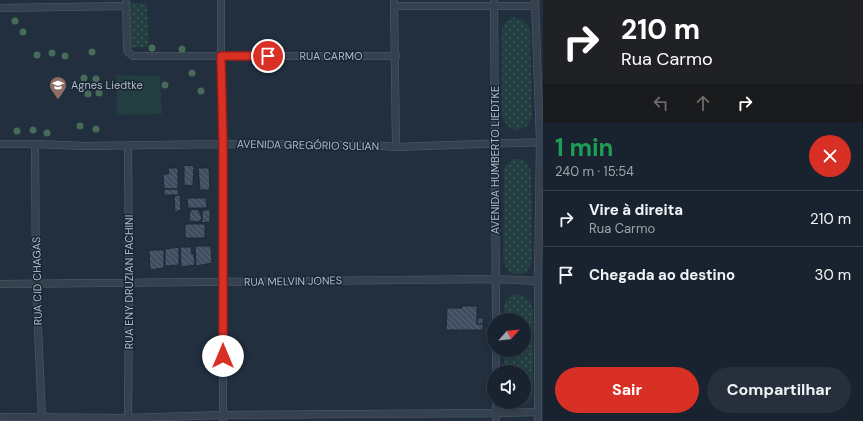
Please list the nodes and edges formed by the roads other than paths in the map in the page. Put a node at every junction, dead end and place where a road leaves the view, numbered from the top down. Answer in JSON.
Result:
{"nodes":[{"id":1,"x":221,"y":0,"type":"edge"},
{"id":2,"x":494,"y":2,"type":"edge"},
{"id":3,"x":126,"y":3,"type":"edge"},
{"id":4,"x":394,"y":3,"type":"edge"},
{"id":5,"x":535,"y":3,"type":"edge"},
{"id":6,"x":0,"y":8,"type":"edge"},
{"id":7,"x":221,"y":56,"type":"junction"},
{"id":8,"x":396,"y":56,"type":"junction"},
{"id":9,"x":541,"y":142,"type":"edge"},
{"id":10,"x":0,"y":144,"type":"edge"},
{"id":11,"x":35,"y":144,"type":"junction"},
{"id":12,"x":223,"y":144,"type":"junction"},
{"id":13,"x":494,"y":144,"type":"junction"},
{"id":14,"x":128,"y":146,"type":"junction"},
{"id":15,"x":396,"y":147,"type":"junction"},
{"id":16,"x":496,"y":279,"type":"junction"},
{"id":17,"x":538,"y":281,"type":"junction"},
{"id":18,"x":223,"y":282,"type":"junction"},
{"id":19,"x":129,"y":283,"type":"junction"},
{"id":20,"x":0,"y":284,"type":"edge"},
{"id":21,"x":36,"y":284,"type":"junction"},
{"id":22,"x":496,"y":313,"type":"edge"},
{"id":23,"x":538,"y":412,"type":"junction"},
{"id":24,"x":0,"y":417,"type":"edge"},
{"id":25,"x":496,"y":417,"type":"edge"},
{"id":26,"x":42,"y":418,"type":"junction"},
{"id":27,"x":128,"y":418,"type":"junction"},
{"id":28,"x":223,"y":418,"type":"edge"},
{"id":29,"x":90,"y":419,"type":"edge"},
{"id":30,"x":538,"y":421,"type":"edge"}],
"edges":[{"from":1,"to":7,"type":"street"},
{"from":2,"to":4,"type":"street"},
{"from":2,"to":5,"type":"street"},
{"from":2,"to":13,"type":"street","name":"AVENIDA HUMBERTO LIEDTKE"},
{"from":3,"to":6,"type":"street"},
{"from":3,"to":7,"type":"street","name":"RUA CARMO"},
{"from":4,"to":8,"type":"street"},
{"from":5,"to":9,"type":"street"},
{"from":7,"to":8,"type":"street","name":"RUA CARMO"},
{"from":7,"to":12,"type":"street"},
{"from":8,"to":15,"type":"street"},
{"from":9,"to":13,"type":"street","name":"AVENIDA GREGÓRIO SULIAN"},
{"from":9,"to":17,"type":"street"},
{"from":10,"to":11,"type":"street","name":"AVENIDA GREGÓRIO SULIAN"},
{"from":11,"to":14,"type":"street","name":"AVENIDA GREGÓRIO SULIAN"},
{"from":11,"to":21,"type":"street","name":"RUA CID CHAGAS"},
{"from":12,"to":14,"type":"street","name":"AVENIDA GREGÓRIO SULIAN"},
{"from":12,"to":15,"type":"street","name":"AVENIDA GREGÓRIO SULIAN"},
{"from":12,"to":18,"type":"street"},
{"from":13,"to":15,"type":"street","name":"AVENIDA GREGÓRIO SULIAN"},
{"from":13,"to":16,"type":"street","name":"AVENIDA HUMBERTO LIEDTKE"},
{"from":14,"to":19,"type":"street","name":"RUA ENY DRUZIAN FACHINI"},
{"from":16,"to":17,"type":"street","name":"RUA MELVIN JONES"},
{"from":16,"to":18,"type":"street","name":"RUA MELVIN JONES"},
{"from":16,"to":22,"type":"street","name":"AVENIDA HUMBERTO LIEDTKE"},
{"from":17,"to":23,"type":"street"},
{"from":18,"to":19,"type":"street","name":"RUA MELVIN JONES"},
{"from":18,"to":28,"type":"street"},
{"from":19,"to":21,"type":"street","name":"RUA MELVIN JONES"},
{"from":19,"to":27,"type":"street","name":"RUA ENY DRUZIAN FACHINI"},
{"from":20,"to":21,"type":"street","name":"RUA MELVIN JONES"},
{"from":21,"to":26,"type":"street","name":"RUA CID CHAGAS"},
{"from":23,"to":25,"type":"street"},
{"from":23,"to":30,"type":"street"},
{"from":24,"to":26,"type":"street"},
{"from":25,"to":28,"type":"street"},
{"from":26,"to":29,"type":"street"},
{"from":27,"to":28,"type":"street"},
{"from":27,"to":29,"type":"street"}]}
